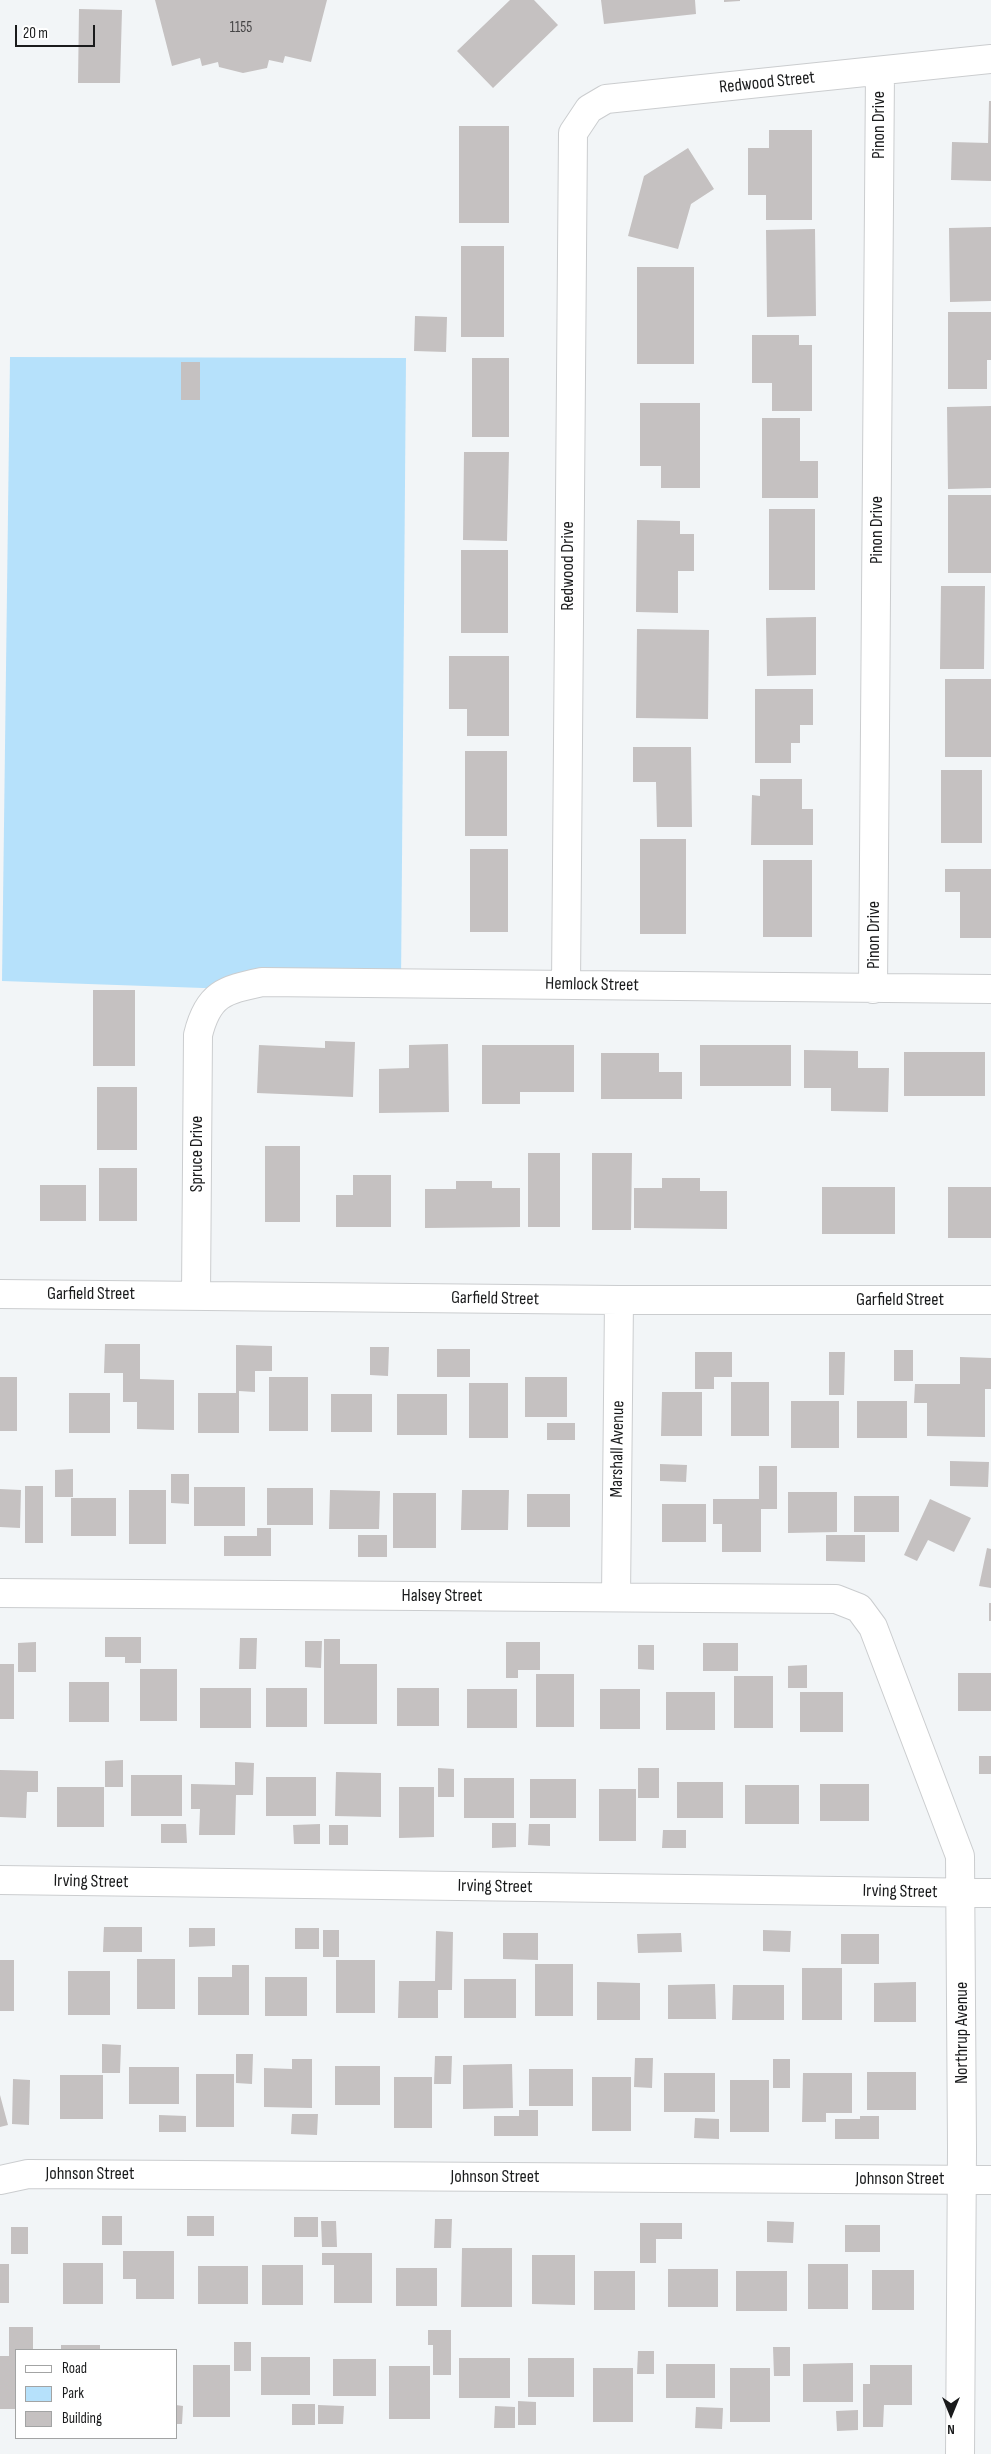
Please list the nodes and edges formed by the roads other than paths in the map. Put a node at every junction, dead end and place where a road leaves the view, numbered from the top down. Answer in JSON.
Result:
{"nodes":[{"id":1,"x":991,"y":60,"type":"edge"},
{"id":2,"x":880,"y":72,"type":"junction"},
{"id":3,"x":571,"y":147,"type":"joint"},
{"id":4,"x":566,"y":985,"type":"junction"},
{"id":5,"x":873,"y":989,"type":"junction"},
{"id":6,"x":991,"y":989,"type":"edge"},
{"id":7,"x":203,"y":1013,"type":"joint"},
{"id":8,"x":0,"y":1294,"type":"edge"},
{"id":9,"x":196,"y":1295,"type":"junction"},
{"id":10,"x":619,"y":1300,"type":"junction"},
{"id":11,"x":991,"y":1300,"type":"edge"},
{"id":12,"x":0,"y":1593,"type":"edge"},
{"id":13,"x":616,"y":1597,"type":"junction"},
{"id":14,"x":873,"y":1627,"type":"joint"},
{"id":15,"x":0,"y":1880,"type":"edge"},
{"id":16,"x":961,"y":1893,"type":"junction"},
{"id":17,"x":991,"y":1893,"type":"edge"},
{"id":18,"x":962,"y":2179,"type":"junction"},
{"id":19,"x":0,"y":2180,"type":"edge"},
{"id":20,"x":991,"y":2180,"type":"edge"},
{"id":21,"x":960,"y":2454,"type":"edge"}],
"edges":[{"from":1,"to":2,"type":"street","name":"Redwood Street"},
{"from":2,"to":3,"type":"street","name":"Redwood Street"},
{"from":2,"to":5,"type":"street","name":"Pinon Drive"},
{"from":3,"to":4,"type":"street","name":"Redwood Drive"},
{"from":4,"to":5,"type":"street","name":"Hemlock Street"},
{"from":4,"to":7,"type":"street","name":"Hemlock Street"},
{"from":5,"to":6,"type":"street","name":"Hemlock Street"},
{"from":7,"to":9,"type":"street","name":"Spruce Drive"},
{"from":8,"to":9,"type":"street","name":"Garfield Street"},
{"from":9,"to":10,"type":"street","name":"Garfield Street"},
{"from":10,"to":11,"type":"street","name":"Garfield Street"},
{"from":10,"to":13,"type":"street","name":"Marshall Avenue"},
{"from":12,"to":13,"type":"street","name":"Halsey Street"},
{"from":13,"to":14,"type":"street","name":"Halsey Street"},
{"from":14,"to":16,"type":"street","name":"Northrup Avenue"},
{"from":15,"to":16,"type":"street","name":"Irving Street"},
{"from":16,"to":17,"type":"street","name":"Irving Street"},
{"from":16,"to":18,"type":"street","name":"Northrup Avenue"},
{"from":18,"to":19,"type":"street","name":"Johnson Street"},
{"from":18,"to":20,"type":"street","name":"Johnson Street"},
{"from":18,"to":21,"type":"street","name":"Northrup Avenue"}]}
